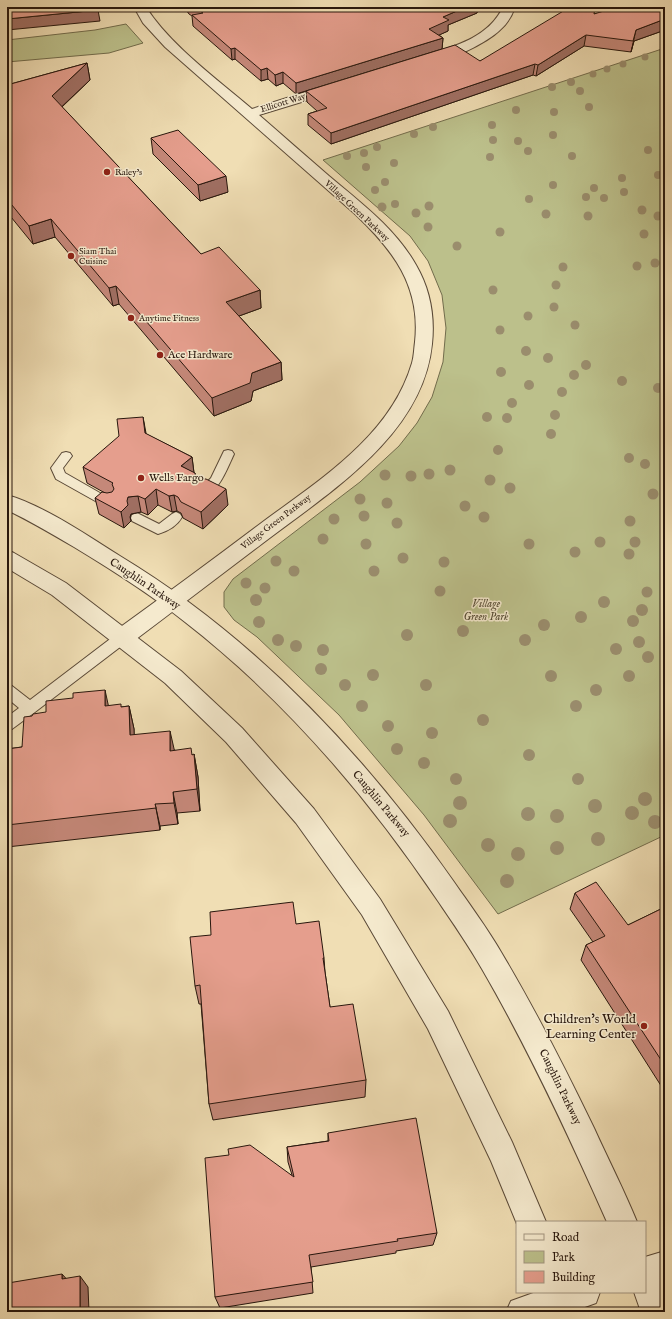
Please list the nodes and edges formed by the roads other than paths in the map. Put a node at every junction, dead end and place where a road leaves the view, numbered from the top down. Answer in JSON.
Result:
{"nodes":[{"id":1,"x":140,"y":7,"type":"edge"},
{"id":2,"x":509,"y":7,"type":"edge"},
{"id":3,"x":421,"y":61,"type":"edge"},
{"id":4,"x":345,"y":84,"type":"edge"},
{"id":5,"x":249,"y":114,"type":"junction"},
{"id":6,"x":228,"y":454,"type":"dead end"},
{"id":7,"x":66,"y":456,"type":"dead end"},
{"id":8,"x":204,"y":491,"type":"edge"},
{"id":9,"x":7,"y":502,"type":"edge"},
{"id":10,"x":110,"y":504,"type":"edge"},
{"id":11,"x":176,"y":517,"type":"edge"},
{"id":12,"x":136,"y":518,"type":"dead end"},
{"id":13,"x":7,"y":558,"type":"edge"},
{"id":14,"x":172,"y":601,"type":"junction"},
{"id":15,"x":123,"y":637,"type":"junction"},
{"id":16,"x":7,"y":690,"type":"edge"},
{"id":17,"x":30,"y":708,"type":"junction"},
{"id":18,"x":7,"y":725,"type":"edge"},
{"id":19,"x":531,"y":1221,"type":"edge"},
{"id":20,"x":622,"y":1221,"type":"edge"},
{"id":21,"x":665,"y":1266,"type":"edge"},
{"id":22,"x":646,"y":1272,"type":"edge"},
{"id":23,"x":646,"y":1283,"type":"edge"},
{"id":24,"x":567,"y":1299,"type":"edge"},
{"id":25,"x":522,"y":1312,"type":"edge"},
{"id":26,"x":657,"y":1312,"type":"edge"}],
"edges":[{"from":1,"to":5,"type":"street","name":"Village Green Parkway"},
{"from":2,"to":3,"type":"street"},
{"from":4,"to":5,"type":"street","name":"Ellicott Way"},
{"from":5,"to":14,"type":"street","name":"Village Green Parkway"},
{"from":6,"to":8,"type":"lane"},
{"from":7,"to":10,"type":"lane"},
{"from":9,"to":14,"type":"street","name":"Caughlin Parkway"},
{"from":11,"to":12,"type":"lane"},
{"from":13,"to":15,"type":"street"},
{"from":14,"to":15,"type":"street","name":"Village Green Parkway"},
{"from":14,"to":20,"type":"street","name":"Caughlin Parkway"},
{"from":15,"to":17,"type":"lane"},
{"from":15,"to":19,"type":"street"},
{"from":16,"to":17,"type":"lane"},
{"from":17,"to":18,"type":"lane"},
{"from":21,"to":22,"type":"street"},
{"from":23,"to":26,"type":"street"},
{"from":24,"to":25,"type":"street"}]}
